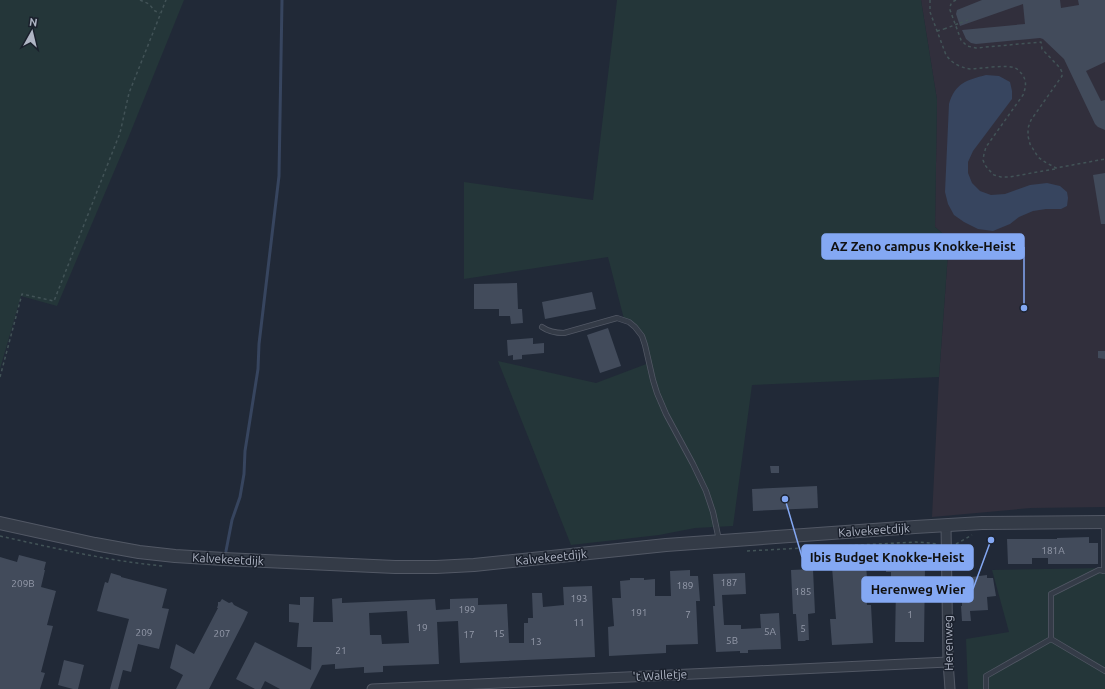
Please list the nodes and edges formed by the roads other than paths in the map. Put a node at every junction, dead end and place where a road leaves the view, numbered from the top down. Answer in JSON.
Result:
{"nodes":[{"id":1,"x":542,"y":327,"type":"dead end"},
{"id":2,"x":1104,"y":522,"type":"edge"},
{"id":3,"x":0,"y":523,"type":"edge"},
{"id":4,"x":946,"y":525,"type":"junction"},
{"id":5,"x":719,"y":541,"type":"junction"},
{"id":6,"x":1105,"y":571,"type":"edge"},
{"id":7,"x":1051,"y":639,"type":"junction"},
{"id":8,"x":948,"y":662,"type":"junction"},
{"id":9,"x":1105,"y":671,"type":"edge"},
{"id":10,"x":372,"y":689,"type":"edge"},
{"id":11,"x":950,"y":689,"type":"edge"},
{"id":12,"x":986,"y":689,"type":"edge"}],
"edges":[{"from":1,"to":5,"type":"lane"},
{"from":2,"to":4,"type":"street","name":"Kalvekeetdijk"},
{"from":2,"to":6,"type":"lane"},
{"from":3,"to":5,"type":"street","name":"Kalvekeetdijk"},
{"from":4,"to":5,"type":"street","name":"Kalvekeetdijk"},
{"from":4,"to":8,"type":"street","name":"Herenweg"},
{"from":6,"to":7,"type":"lane"},
{"from":7,"to":9,"type":"lane"},
{"from":7,"to":12,"type":"lane"},
{"from":8,"to":10,"type":"street","name":"'t Walletje"},
{"from":8,"to":11,"type":"street","name":"Herenweg"}]}
